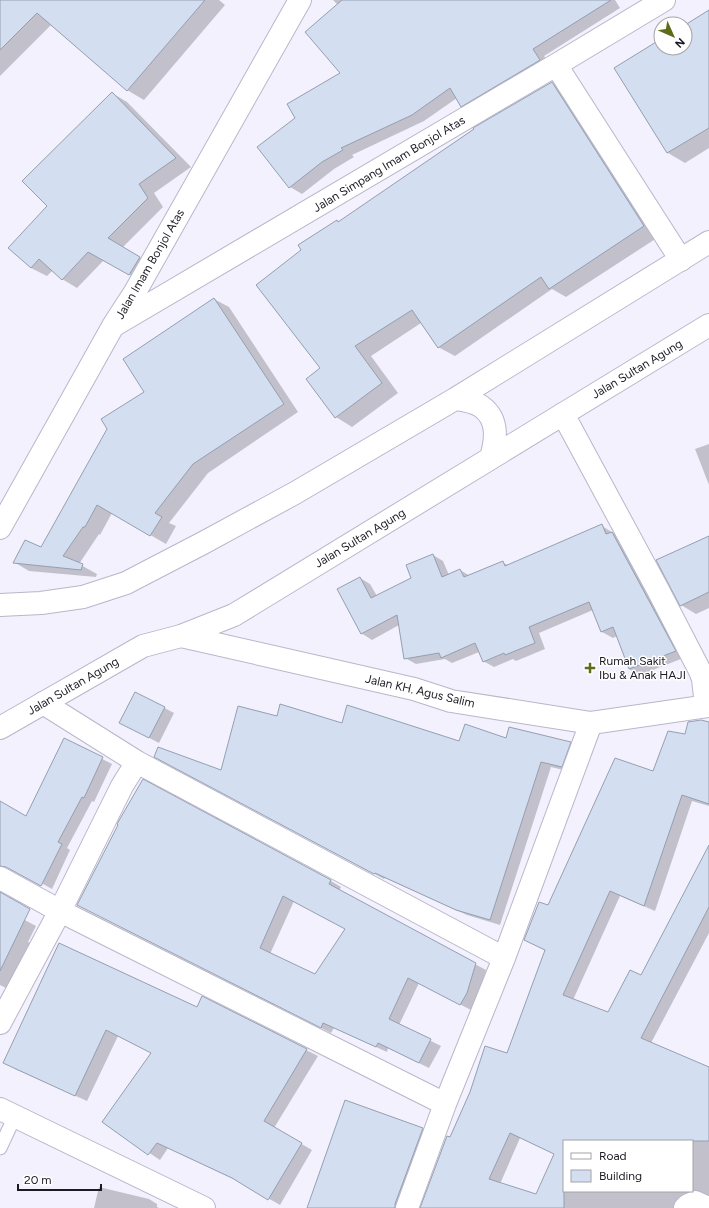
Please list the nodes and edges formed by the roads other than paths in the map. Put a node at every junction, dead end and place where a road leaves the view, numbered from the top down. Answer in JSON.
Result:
{"nodes":[{"id":1,"x":300,"y":0,"type":"edge"},
{"id":2,"x":664,"y":0,"type":"edge"},
{"id":3,"x":556,"y":65,"type":"junction"},
{"id":4,"x":709,"y":242,"type":"edge"},
{"id":5,"x":681,"y":260,"type":"junction"},
{"id":6,"x":709,"y":325,"type":"edge"},
{"id":7,"x":113,"y":326,"type":"junction"},
{"id":8,"x":455,"y":399,"type":"junction"},
{"id":9,"x":563,"y":414,"type":"junction"},
{"id":10,"x":491,"y":458,"type":"junction"},
{"id":11,"x":0,"y":528,"type":"edge"},
{"id":12,"x":0,"y":605,"type":"edge"},
{"id":13,"x":181,"y":636,"type":"junction"},
{"id":14,"x":43,"y":703,"type":"junction"},
{"id":15,"x":708,"y":706,"type":"edge"},
{"id":16,"x":591,"y":723,"type":"junction"},
{"id":17,"x":0,"y":728,"type":"edge"},
{"id":18,"x":137,"y":762,"type":"junction"},
{"id":19,"x":0,"y":878,"type":"edge"},
{"id":20,"x":60,"y":911,"type":"junction"},
{"id":21,"x":504,"y":958,"type":"junction"},
{"id":22,"x":0,"y":1023,"type":"edge"},
{"id":23,"x":445,"y":1104,"type":"junction"},
{"id":24,"x":7,"y":1113,"type":"edge"},
{"id":25,"x":0,"y":1148,"type":"edge"},
{"id":26,"x":204,"y":1208,"type":"edge"},
{"id":27,"x":407,"y":1208,"type":"edge"},
{"id":28,"x":686,"y":1208,"type":"edge"},
{"id":29,"x":708,"y":1208,"type":"edge"}],
"edges":[{"from":1,"to":7,"type":"street","name":"Jalan Imam Bonjol Atas"},
{"from":2,"to":3,"type":"street","name":"Jalan Simpang Imam Bonjol Atas"},
{"from":3,"to":5,"type":"street"},
{"from":3,"to":7,"type":"street","name":"Jalan Simpang Imam Bonjol Atas"},
{"from":4,"to":5,"type":"street"},
{"from":5,"to":8,"type":"street"},
{"from":6,"to":9,"type":"street","name":"Jalan Sultan Agung"},
{"from":7,"to":11,"type":"street","name":"Jalan Imam Bonjol Atas"},
{"from":8,"to":10,"type":"street"},
{"from":8,"to":12,"type":"street"},
{"from":9,"to":10,"type":"street","name":"Jalan Sultan Agung"},
{"from":9,"to":15,"type":"street"},
{"from":10,"to":13,"type":"street","name":"Jalan Sultan Agung"},
{"from":13,"to":14,"type":"street","name":"Jalan Sultan Agung"},
{"from":13,"to":16,"type":"street","name":"Jalan KH. Agus Salim"},
{"from":14,"to":17,"type":"street","name":"Jalan Sultan Agung"},
{"from":14,"to":18,"type":"street"},
{"from":15,"to":16,"type":"street","name":"Jalan KH. Agus Salim"},
{"from":16,"to":21,"type":"street"},
{"from":18,"to":20,"type":"street"},
{"from":18,"to":21,"type":"street"},
{"from":19,"to":20,"type":"street"},
{"from":20,"to":22,"type":"street"},
{"from":20,"to":23,"type":"street"},
{"from":21,"to":23,"type":"street"},
{"from":23,"to":27,"type":"street"},
{"from":24,"to":25,"type":"lane"},
{"from":24,"to":26,"type":"street"},
{"from":28,"to":29,"type":"street"}]}
